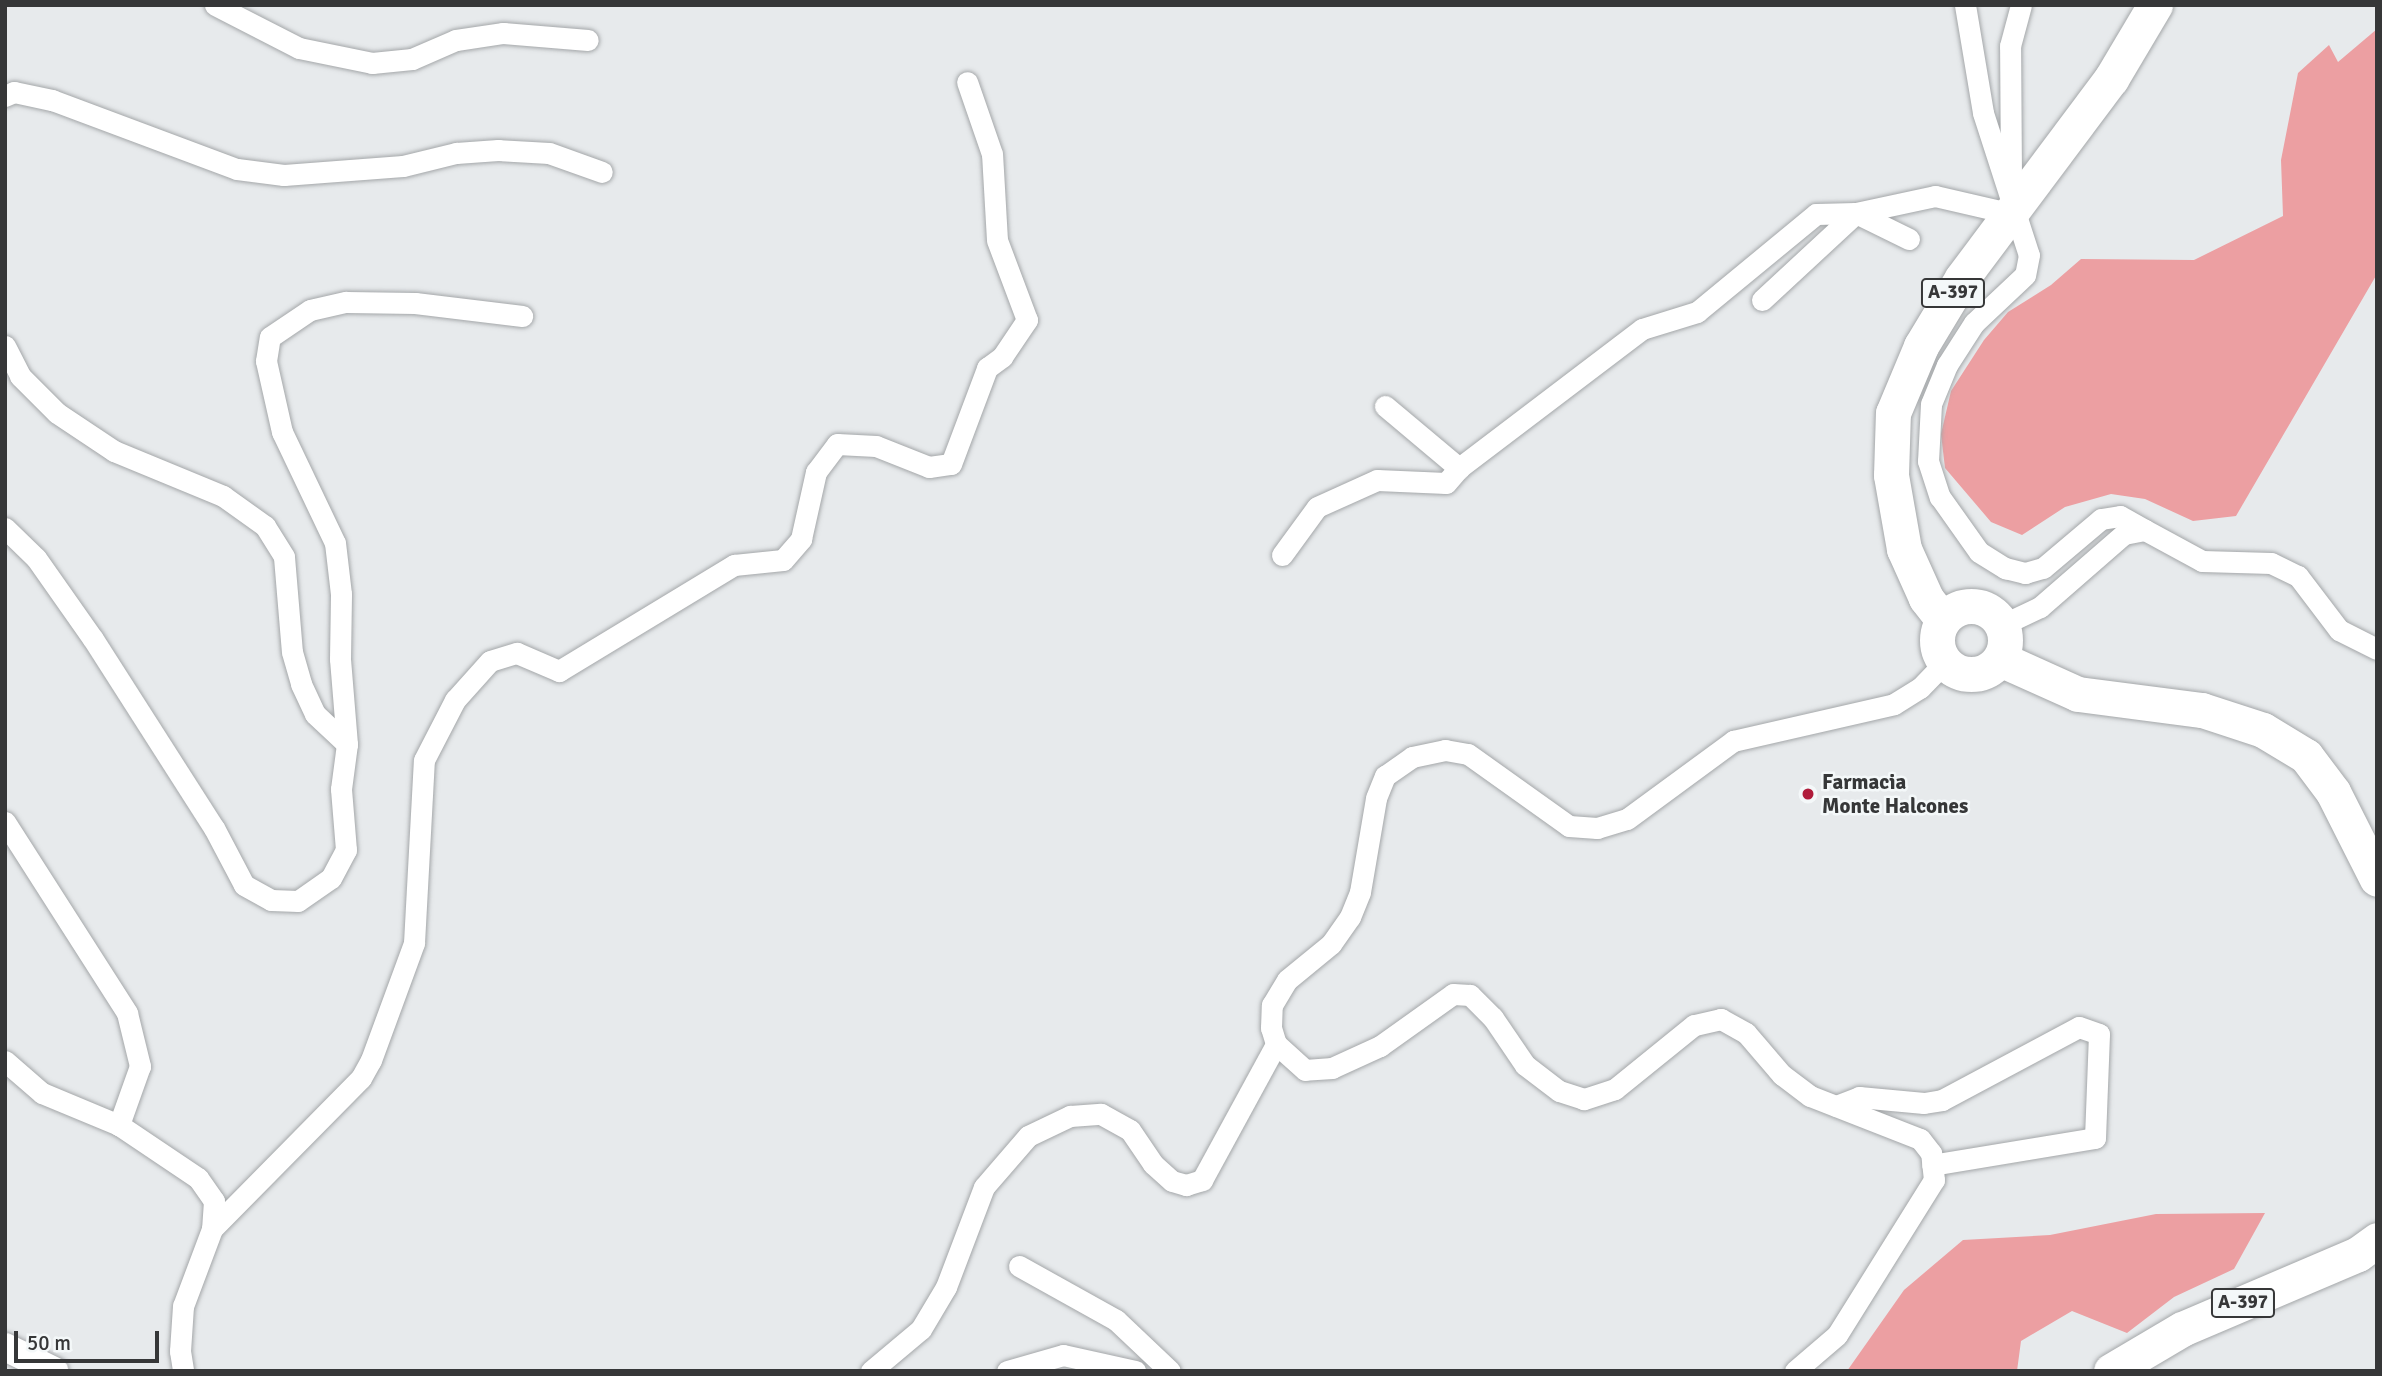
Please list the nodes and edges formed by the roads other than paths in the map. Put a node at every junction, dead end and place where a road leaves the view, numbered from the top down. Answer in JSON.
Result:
{"nodes":[{"id":1,"x":215,"y":5,"type":"edge"},
{"id":2,"x":1965,"y":5,"type":"edge"},
{"id":3,"x":2021,"y":5,"type":"edge"},
{"id":4,"x":2155,"y":5,"type":"edge"},
{"id":5,"x":588,"y":40,"type":"dead end"},
{"id":6,"x":967,"y":82,"type":"dead end"},
{"id":7,"x":5,"y":96,"type":"edge"},
{"id":8,"x":602,"y":172,"type":"dead end"},
{"id":9,"x":1856,"y":213,"type":"junction"},
{"id":10,"x":2014,"y":214,"type":"junction"},
{"id":11,"x":1909,"y":239,"type":"dead end"},
{"id":12,"x":1762,"y":300,"type":"dead end"},
{"id":13,"x":522,"y":316,"type":"dead end"},
{"id":14,"x":5,"y":346,"type":"edge"},
{"id":15,"x":1385,"y":407,"type":"dead end"},
{"id":16,"x":1460,"y":468,"type":"junction"},
{"id":17,"x":5,"y":528,"type":"edge"},
{"id":18,"x":2145,"y":530,"type":"junction"},
{"id":19,"x":1282,"y":555,"type":"dead end"},
{"id":20,"x":1942,"y":620,"type":"junction"},
{"id":21,"x":2001,"y":642,"type":"junction"},
{"id":22,"x":2377,"y":649,"type":"edge"},
{"id":23,"x":1945,"y":662,"type":"junction"},
{"id":24,"x":347,"y":744,"type":"junction"},
{"id":25,"x":5,"y":822,"type":"edge"},
{"id":26,"x":2377,"y":879,"type":"edge"},
{"id":27,"x":1276,"y":1044,"type":"junction"},
{"id":28,"x":5,"y":1061,"type":"edge"},
{"id":29,"x":1836,"y":1106,"type":"junction"},
{"id":30,"x":119,"y":1125,"type":"junction"},
{"id":31,"x":1932,"y":1165,"type":"junction"},
{"id":32,"x":212,"y":1229,"type":"junction"},
{"id":33,"x":2377,"y":1240,"type":"edge"},
{"id":34,"x":1019,"y":1266,"type":"dead end"},
{"id":35,"x":5,"y":1347,"type":"edge"},
{"id":36,"x":54,"y":1371,"type":"edge"},
{"id":37,"x":183,"y":1371,"type":"edge"},
{"id":38,"x":871,"y":1371,"type":"edge"},
{"id":39,"x":1007,"y":1371,"type":"edge"},
{"id":40,"x":1135,"y":1371,"type":"edge"},
{"id":41,"x":1170,"y":1371,"type":"edge"},
{"id":42,"x":1795,"y":1371,"type":"edge"},
{"id":43,"x":2110,"y":1371,"type":"edge"}],
"edges":[{"from":1,"to":5,"type":"street"},
{"from":2,"to":10,"type":"street"},
{"from":3,"to":10,"type":"street"},
{"from":4,"to":10,"type":"main road","number":"A-397"},
{"from":6,"to":32,"type":"street"},
{"from":7,"to":8,"type":"street"},
{"from":9,"to":10,"type":"street"},
{"from":9,"to":11,"type":"street"},
{"from":9,"to":12,"type":"street"},
{"from":9,"to":16,"type":"street"},
{"from":10,"to":18,"type":"street"},
{"from":10,"to":20,"type":"main road","number":"A-397"},
{"from":13,"to":24,"type":"street"},
{"from":14,"to":24,"type":"street"},
{"from":15,"to":16,"type":"street"},
{"from":16,"to":19,"type":"street"},
{"from":17,"to":24,"type":"street"},
{"from":18,"to":21,"type":"street"},
{"from":18,"to":22,"type":"street"},
{"from":20,"to":21,"type":"main road"},
{"from":20,"to":23,"type":"main road"},
{"from":21,"to":23,"type":"main road"},
{"from":21,"to":26,"type":"main road"},
{"from":23,"to":27,"type":"street"},
{"from":25,"to":30,"type":"street"},
{"from":27,"to":29,"type":"street"},
{"from":27,"to":38,"type":"street"},
{"from":28,"to":30,"type":"street"},
{"from":29,"to":31,"type":"street"},
{"from":29,"to":31,"type":"street"},
{"from":30,"to":32,"type":"street"},
{"from":31,"to":42,"type":"street"},
{"from":32,"to":37,"type":"street"},
{"from":33,"to":43,"type":"main road","number":"A-397"},
{"from":34,"to":41,"type":"street"},
{"from":35,"to":36,"type":"street"},
{"from":39,"to":40,"type":"street"}]}
